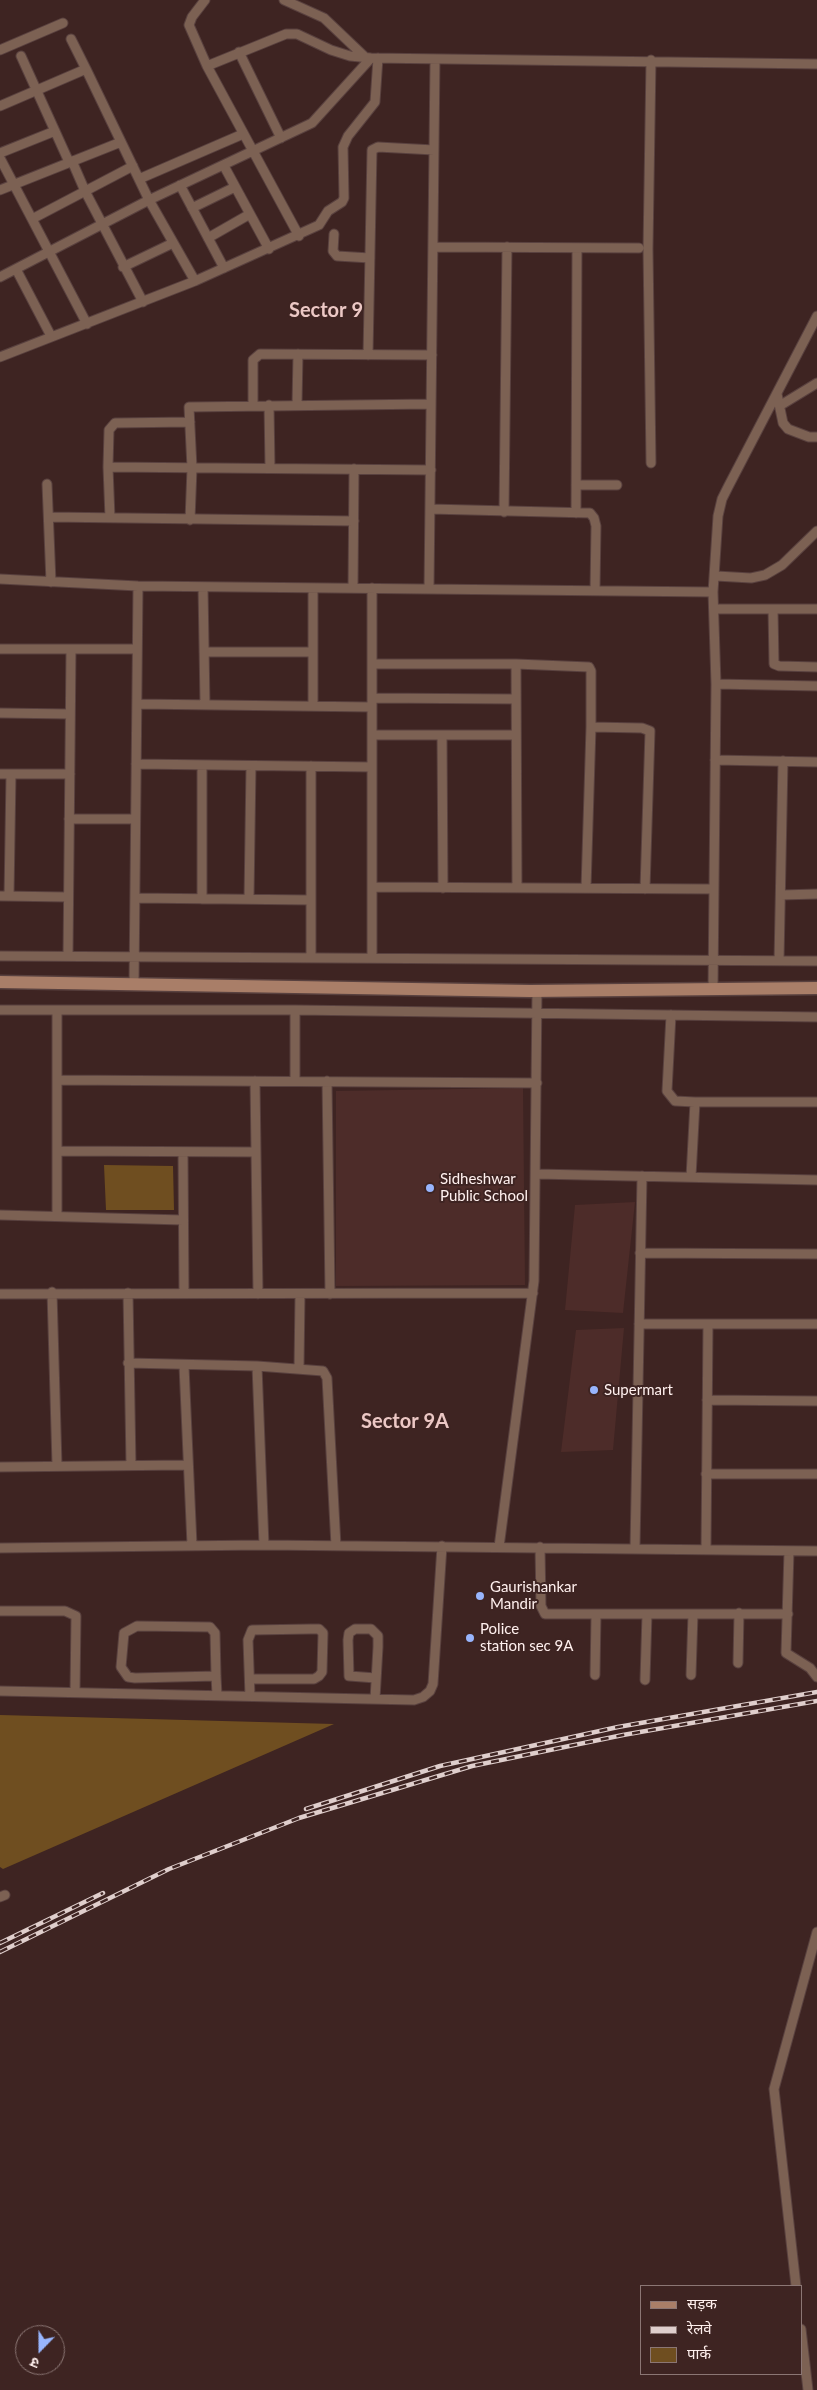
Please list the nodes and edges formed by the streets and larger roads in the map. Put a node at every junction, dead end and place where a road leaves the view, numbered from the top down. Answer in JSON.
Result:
{"nodes":[{"id":1,"x":205,"y":0,"type":"edge"},
{"id":2,"x":284,"y":0,"type":"edge"},
{"id":3,"x":63,"y":24,"type":"dead end"},
{"id":4,"x":72,"y":39,"type":"dead end"},
{"id":5,"x":0,"y":50,"type":"edge"},
{"id":6,"x":239,"y":52,"type":"junction"},
{"id":7,"x":21,"y":56,"type":"dead end"},
{"id":8,"x":372,"y":58,"type":"junction"},
{"id":9,"x":435,"y":58,"type":"junction"},
{"id":10,"x":651,"y":60,"type":"junction"},
{"id":11,"x":817,"y":64,"type":"edge"},
{"id":12,"x":207,"y":66,"type":"junction"},
{"id":13,"x":86,"y":69,"type":"junction"},
{"id":14,"x":35,"y":90,"type":"junction"},
{"id":15,"x":0,"y":106,"type":"edge"},
{"id":16,"x":55,"y":131,"type":"junction"},
{"id":17,"x":243,"y":134,"type":"junction"},
{"id":18,"x":281,"y":138,"type":"junction"},
{"id":19,"x":122,"y":142,"type":"junction"},
{"id":20,"x":434,"y":150,"type":"junction"},
{"id":21,"x":253,"y":152,"type":"junction"},
{"id":22,"x":0,"y":153,"type":"edge"},
{"id":23,"x":0,"y":158,"type":"edge"},
{"id":24,"x":71,"y":162,"type":"junction"},
{"id":25,"x":133,"y":166,"type":"junction"},
{"id":26,"x":224,"y":166,"type":"junction"},
{"id":27,"x":139,"y":179,"type":"junction"},
{"id":28,"x":14,"y":184,"type":"junction"},
{"id":29,"x":180,"y":185,"type":"junction"},
{"id":30,"x":235,"y":187,"type":"junction"},
{"id":31,"x":0,"y":190,"type":"edge"},
{"id":32,"x":85,"y":191,"type":"junction"},
{"id":33,"x":149,"y":200,"type":"junction"},
{"id":34,"x":192,"y":208,"type":"junction"},
{"id":35,"x":250,"y":214,"type":"junction"},
{"id":36,"x":32,"y":219,"type":"junction"},
{"id":37,"x":102,"y":224,"type":"junction"},
{"id":38,"x":334,"y":234,"type":"dead end"},
{"id":39,"x":299,"y":236,"type":"junction"},
{"id":40,"x":208,"y":238,"type":"junction"},
{"id":41,"x":173,"y":243,"type":"junction"},
{"id":42,"x":433,"y":247,"type":"junction"},
{"id":43,"x":507,"y":247,"type":"junction"},
{"id":44,"x":577,"y":248,"type":"junction"},
{"id":45,"x":639,"y":248,"type":"dead end"},
{"id":46,"x":269,"y":249,"type":"junction"},
{"id":47,"x":49,"y":252,"type":"junction"},
{"id":48,"x":370,"y":258,"type":"junction"},
{"id":49,"x":123,"y":267,"type":"junction"},
{"id":50,"x":224,"y":268,"type":"junction"},
{"id":51,"x":16,"y":269,"type":"junction"},
{"id":52,"x":0,"y":278,"type":"edge"},
{"id":53,"x":195,"y":281,"type":"junction"},
{"id":54,"x":143,"y":302,"type":"junction"},
{"id":55,"x":817,"y":316,"type":"edge"},
{"id":56,"x":87,"y":324,"type":"junction"},
{"id":57,"x":51,"y":336,"type":"junction"},
{"id":58,"x":298,"y":354,"type":"junction"},
{"id":59,"x":368,"y":355,"type":"junction"},
{"id":60,"x":432,"y":355,"type":"junction"},
{"id":61,"x":0,"y":356,"type":"edge"},
{"id":62,"x":817,"y":383,"type":"edge"},
{"id":63,"x":776,"y":394,"type":"junction"},
{"id":64,"x":431,"y":404,"type":"junction"},
{"id":65,"x":297,"y":405,"type":"junction"},
{"id":66,"x":781,"y":405,"type":"junction"},
{"id":67,"x":253,"y":406,"type":"junction"},
{"id":68,"x":269,"y":406,"type":"junction"},
{"id":69,"x":190,"y":422,"type":"junction"},
{"id":70,"x":817,"y":437,"type":"edge"},
{"id":71,"x":651,"y":463,"type":"dead end"},
{"id":72,"x":108,"y":467,"type":"junction"},
{"id":73,"x":192,"y":468,"type":"junction"},
{"id":74,"x":270,"y":468,"type":"junction"},
{"id":75,"x":354,"y":469,"type":"junction"},
{"id":76,"x":432,"y":470,"type":"junction"},
{"id":77,"x":47,"y":484,"type":"dead end"},
{"id":78,"x":576,"y":485,"type":"junction"},
{"id":79,"x":617,"y":485,"type":"dead end"},
{"id":80,"x":430,"y":509,"type":"junction"},
{"id":81,"x":504,"y":512,"type":"junction"},
{"id":82,"x":576,"y":513,"type":"junction"},
{"id":83,"x":48,"y":517,"type":"junction"},
{"id":84,"x":110,"y":518,"type":"junction"},
{"id":85,"x":190,"y":520,"type":"junction"},
{"id":86,"x":354,"y":521,"type":"junction"},
{"id":87,"x":817,"y":531,"type":"edge"},
{"id":88,"x":716,"y":576,"type":"junction"},
{"id":89,"x":0,"y":579,"type":"edge"},
{"id":90,"x":51,"y":582,"type":"junction"},
{"id":91,"x":138,"y":586,"type":"junction"},
{"id":92,"x":204,"y":586,"type":"junction"},
{"id":93,"x":313,"y":588,"type":"junction"},
{"id":94,"x":353,"y":588,"type":"junction"},
{"id":95,"x":372,"y":588,"type":"junction"},
{"id":96,"x":429,"y":589,"type":"junction"},
{"id":97,"x":595,"y":591,"type":"junction"},
{"id":98,"x":713,"y":592,"type":"junction"},
{"id":99,"x":773,"y":609,"type":"junction"},
{"id":100,"x":817,"y":609,"type":"edge"},
{"id":101,"x":714,"y":610,"type":"junction"},
{"id":102,"x":0,"y":649,"type":"edge"},
{"id":103,"x":71,"y":649,"type":"junction"},
{"id":104,"x":137,"y":649,"type":"junction"},
{"id":105,"x":204,"y":652,"type":"junction"},
{"id":106,"x":313,"y":652,"type":"junction"},
{"id":107,"x":372,"y":664,"type":"junction"},
{"id":108,"x":516,"y":664,"type":"junction"},
{"id":109,"x":817,"y":667,"type":"edge"},
{"id":110,"x":716,"y":684,"type":"junction"},
{"id":111,"x":817,"y":686,"type":"edge"},
{"id":112,"x":516,"y":699,"type":"junction"},
{"id":113,"x":372,"y":702,"type":"junction"},
{"id":114,"x":136,"y":704,"type":"junction"},
{"id":115,"x":205,"y":704,"type":"junction"},
{"id":116,"x":313,"y":706,"type":"junction"},
{"id":117,"x":0,"y":712,"type":"edge"},
{"id":118,"x":70,"y":714,"type":"junction"},
{"id":119,"x":591,"y":726,"type":"junction"},
{"id":120,"x":372,"y":734,"type":"junction"},
{"id":121,"x":516,"y":734,"type":"junction"},
{"id":122,"x":442,"y":735,"type":"junction"},
{"id":123,"x":715,"y":760,"type":"junction"},
{"id":124,"x":783,"y":761,"type":"junction"},
{"id":125,"x":817,"y":762,"type":"edge"},
{"id":126,"x":136,"y":764,"type":"junction"},
{"id":127,"x":202,"y":765,"type":"junction"},
{"id":128,"x":251,"y":766,"type":"junction"},
{"id":129,"x":311,"y":766,"type":"junction"},
{"id":130,"x":372,"y":767,"type":"junction"},
{"id":131,"x":0,"y":774,"type":"edge"},
{"id":132,"x":11,"y":774,"type":"junction"},
{"id":133,"x":70,"y":774,"type":"junction"},
{"id":134,"x":69,"y":819,"type":"junction"},
{"id":135,"x":135,"y":819,"type":"junction"},
{"id":136,"x":5,"y":834,"type":"edge"},
{"id":137,"x":372,"y":887,"type":"junction"},
{"id":138,"x":444,"y":888,"type":"junction"},
{"id":139,"x":517,"y":888,"type":"junction"},
{"id":140,"x":586,"y":888,"type":"junction"},
{"id":141,"x":645,"y":889,"type":"junction"},
{"id":142,"x":713,"y":889,"type":"junction"},
{"id":143,"x":817,"y":894,"type":"edge"},
{"id":144,"x":781,"y":895,"type":"junction"},
{"id":145,"x":4,"y":896,"type":"edge"},
{"id":146,"x":68,"y":896,"type":"junction"},
{"id":147,"x":135,"y":898,"type":"junction"},
{"id":148,"x":202,"y":899,"type":"junction"},
{"id":149,"x":249,"y":899,"type":"junction"},
{"id":150,"x":311,"y":900,"type":"junction"},
{"id":151,"x":0,"y":956,"type":"edge"},
{"id":152,"x":68,"y":956,"type":"junction"},
{"id":153,"x":134,"y":956,"type":"junction"},
{"id":154,"x":311,"y":957,"type":"junction"},
{"id":155,"x":372,"y":958,"type":"junction"},
{"id":156,"x":712,"y":960,"type":"junction"},
{"id":157,"x":779,"y":961,"type":"junction"},
{"id":158,"x":817,"y":961,"type":"edge"},
{"id":159,"x":0,"y":982,"type":"edge"},
{"id":160,"x":134,"y":983,"type":"junction"},
{"id":161,"x":713,"y":988,"type":"junction"},
{"id":162,"x":817,"y":988,"type":"edge"},
{"id":163,"x":537,"y":991,"type":"junction"},
{"id":164,"x":0,"y":1010,"type":"edge"},
{"id":165,"x":295,"y":1010,"type":"junction"},
{"id":166,"x":57,"y":1011,"type":"junction"},
{"id":167,"x":536,"y":1015,"type":"junction"},
{"id":168,"x":671,"y":1015,"type":"junction"},
{"id":169,"x":817,"y":1017,"type":"edge"},
{"id":170,"x":57,"y":1080,"type":"junction"},
{"id":171,"x":254,"y":1081,"type":"junction"},
{"id":172,"x":295,"y":1081,"type":"junction"},
{"id":173,"x":327,"y":1081,"type":"junction"},
{"id":174,"x":537,"y":1083,"type":"junction"},
{"id":175,"x":695,"y":1102,"type":"junction"},
{"id":176,"x":817,"y":1102,"type":"edge"},
{"id":177,"x":57,"y":1151,"type":"junction"},
{"id":178,"x":182,"y":1152,"type":"junction"},
{"id":179,"x":256,"y":1152,"type":"junction"},
{"id":180,"x":536,"y":1174,"type":"junction"},
{"id":181,"x":642,"y":1176,"type":"junction"},
{"id":182,"x":692,"y":1177,"type":"junction"},
{"id":183,"x":817,"y":1180,"type":"edge"},
{"id":184,"x":0,"y":1215,"type":"edge"},
{"id":185,"x":57,"y":1216,"type":"junction"},
{"id":186,"x":183,"y":1220,"type":"junction"},
{"id":187,"x":640,"y":1253,"type":"junction"},
{"id":188,"x":817,"y":1254,"type":"edge"},
{"id":189,"x":52,"y":1292,"type":"junction"},
{"id":190,"x":128,"y":1293,"type":"junction"},
{"id":191,"x":184,"y":1293,"type":"junction"},
{"id":192,"x":533,"y":1293,"type":"junction"},
{"id":193,"x":0,"y":1294,"type":"edge"},
{"id":194,"x":258,"y":1294,"type":"junction"},
{"id":195,"x":300,"y":1294,"type":"junction"},
{"id":196,"x":330,"y":1294,"type":"junction"},
{"id":197,"x":639,"y":1324,"type":"junction"},
{"id":198,"x":708,"y":1324,"type":"junction"},
{"id":199,"x":817,"y":1324,"type":"edge"},
{"id":200,"x":128,"y":1363,"type":"junction"},
{"id":201,"x":184,"y":1366,"type":"junction"},
{"id":202,"x":257,"y":1366,"type":"junction"},
{"id":203,"x":299,"y":1368,"type":"junction"},
{"id":204,"x":707,"y":1400,"type":"junction"},
{"id":205,"x":817,"y":1401,"type":"edge"},
{"id":206,"x":57,"y":1465,"type":"junction"},
{"id":207,"x":131,"y":1465,"type":"junction"},
{"id":208,"x":187,"y":1465,"type":"junction"},
{"id":209,"x":0,"y":1467,"type":"edge"},
{"id":210,"x":706,"y":1474,"type":"junction"},
{"id":211,"x":817,"y":1474,"type":"edge"},
{"id":212,"x":192,"y":1545,"type":"junction"},
{"id":213,"x":264,"y":1545,"type":"junction"},
{"id":214,"x":336,"y":1546,"type":"junction"},
{"id":215,"x":442,"y":1546,"type":"junction"},
{"id":216,"x":499,"y":1547,"type":"junction"},
{"id":217,"x":540,"y":1547,"type":"junction"},
{"id":218,"x":0,"y":1548,"type":"edge"},
{"id":219,"x":635,"y":1548,"type":"junction"},
{"id":220,"x":706,"y":1549,"type":"junction"},
{"id":221,"x":789,"y":1551,"type":"junction"},
{"id":222,"x":817,"y":1551,"type":"edge"},
{"id":223,"x":0,"y":1611,"type":"edge"},
{"id":224,"x":647,"y":1614,"type":"junction"},
{"id":225,"x":693,"y":1614,"type":"junction"},
{"id":226,"x":739,"y":1614,"type":"junction"},
{"id":227,"x":788,"y":1614,"type":"junction"},
{"id":228,"x":596,"y":1615,"type":"junction"},
{"id":229,"x":738,"y":1663,"type":"dead end"},
{"id":230,"x":595,"y":1675,"type":"dead end"},
{"id":231,"x":691,"y":1675,"type":"dead end"},
{"id":232,"x":216,"y":1676,"type":"junction"},
{"id":233,"x":817,"y":1677,"type":"edge"},
{"id":234,"x":376,"y":1678,"type":"junction"},
{"id":235,"x":250,"y":1679,"type":"junction"},
{"id":236,"x":645,"y":1680,"type":"dead end"},
{"id":237,"x":0,"y":1691,"type":"edge"},
{"id":238,"x":75,"y":1692,"type":"junction"},
{"id":239,"x":217,"y":1695,"type":"junction"},
{"id":240,"x":250,"y":1696,"type":"junction"},
{"id":241,"x":375,"y":1699,"type":"junction"},
{"id":242,"x":817,"y":1932,"type":"edge"},
{"id":243,"x":796,"y":2285,"type":"edge"},
{"id":244,"x":802,"y":2338,"type":"edge"},
{"id":245,"x":808,"y":2390,"type":"edge"}],
"edges":[{"from":1,"to":12,"type":"street"},
{"from":2,"to":8,"type":"street"},
{"from":3,"to":5,"type":"street"},
{"from":4,"to":13,"type":"street"},
{"from":6,"to":8,"type":"street"},
{"from":6,"to":12,"type":"street"},
{"from":6,"to":18,"type":"street"},
{"from":7,"to":14,"type":"street"},
{"from":8,"to":9,"type":"street"},
{"from":8,"to":18,"type":"street"},
{"from":8,"to":39,"type":"street"},
{"from":9,"to":10,"type":"street"},
{"from":9,"to":20,"type":"street"},
{"from":10,"to":11,"type":"street"},
{"from":10,"to":71,"type":"street"},
{"from":12,"to":17,"type":"street"},
{"from":13,"to":14,"type":"street"},
{"from":13,"to":19,"type":"street"},
{"from":14,"to":15,"type":"street"},
{"from":14,"to":16,"type":"street"},
{"from":16,"to":22,"type":"street"},
{"from":16,"to":24,"type":"street"},
{"from":17,"to":21,"type":"street"},
{"from":17,"to":27,"type":"street"},
{"from":18,"to":21,"type":"street"},
{"from":19,"to":24,"type":"street"},
{"from":19,"to":25,"type":"street"},
{"from":20,"to":42,"type":"street"},
{"from":20,"to":48,"type":"street"},
{"from":21,"to":26,"type":"street"},
{"from":21,"to":39,"type":"street"},
{"from":23,"to":28,"type":"street"},
{"from":24,"to":28,"type":"street"},
{"from":24,"to":32,"type":"street"},
{"from":25,"to":27,"type":"street"},
{"from":25,"to":32,"type":"street"},
{"from":26,"to":29,"type":"street"},
{"from":26,"to":30,"type":"street"},
{"from":27,"to":33,"type":"street"},
{"from":28,"to":31,"type":"street"},
{"from":28,"to":36,"type":"street"},
{"from":29,"to":33,"type":"street"},
{"from":29,"to":34,"type":"street"},
{"from":30,"to":34,"type":"street"},
{"from":30,"to":35,"type":"street"},
{"from":32,"to":36,"type":"street"},
{"from":32,"to":37,"type":"street"},
{"from":33,"to":37,"type":"street"},
{"from":33,"to":41,"type":"street"},
{"from":34,"to":40,"type":"street"},
{"from":35,"to":40,"type":"street"},
{"from":35,"to":46,"type":"street"},
{"from":36,"to":47,"type":"street"},
{"from":37,"to":47,"type":"street"},
{"from":37,"to":49,"type":"street"},
{"from":38,"to":48,"type":"street"},
{"from":39,"to":46,"type":"street"},
{"from":40,"to":50,"type":"street"},
{"from":41,"to":49,"type":"street"},
{"from":41,"to":53,"type":"street"},
{"from":42,"to":43,"type":"street"},
{"from":42,"to":60,"type":"street"},
{"from":43,"to":44,"type":"street"},
{"from":43,"to":81,"type":"street"},
{"from":44,"to":45,"type":"street"},
{"from":44,"to":78,"type":"street"},
{"from":46,"to":50,"type":"street"},
{"from":47,"to":51,"type":"street"},
{"from":47,"to":56,"type":"street"},
{"from":48,"to":59,"type":"street"},
{"from":49,"to":54,"type":"street"},
{"from":50,"to":53,"type":"street"},
{"from":51,"to":52,"type":"street"},
{"from":51,"to":57,"type":"street"},
{"from":53,"to":54,"type":"street"},
{"from":54,"to":56,"type":"street"},
{"from":55,"to":63,"type":"street"},
{"from":56,"to":57,"type":"street"},
{"from":57,"to":61,"type":"street"},
{"from":58,"to":59,"type":"street"},
{"from":58,"to":65,"type":"street"},
{"from":58,"to":67,"type":"street"},
{"from":59,"to":60,"type":"street"},
{"from":60,"to":64,"type":"street"},
{"from":62,"to":66,"type":"street"},
{"from":63,"to":66,"type":"street"},
{"from":63,"to":88,"type":"street"},
{"from":64,"to":65,"type":"street"},
{"from":64,"to":76,"type":"street"},
{"from":65,"to":68,"type":"street"},
{"from":66,"to":70,"type":"street"},
{"from":67,"to":68,"type":"street"},
{"from":67,"to":69,"type":"street"},
{"from":68,"to":74,"type":"street"},
{"from":69,"to":72,"type":"street"},
{"from":69,"to":73,"type":"street"},
{"from":72,"to":73,"type":"street"},
{"from":72,"to":84,"type":"street"},
{"from":73,"to":74,"type":"street"},
{"from":73,"to":85,"type":"street"},
{"from":74,"to":75,"type":"street"},
{"from":75,"to":76,"type":"street"},
{"from":75,"to":86,"type":"street"},
{"from":76,"to":80,"type":"street"},
{"from":77,"to":83,"type":"street"},
{"from":78,"to":79,"type":"street"},
{"from":78,"to":82,"type":"street"},
{"from":80,"to":81,"type":"street"},
{"from":80,"to":96,"type":"street"},
{"from":81,"to":82,"type":"street"},
{"from":82,"to":97,"type":"street"},
{"from":83,"to":84,"type":"street"},
{"from":83,"to":90,"type":"street"},
{"from":84,"to":85,"type":"street"},
{"from":85,"to":86,"type":"street"},
{"from":86,"to":94,"type":"street"},
{"from":87,"to":88,"type":"street"},
{"from":88,"to":98,"type":"street"},
{"from":89,"to":90,"type":"street"},
{"from":90,"to":91,"type":"street"},
{"from":91,"to":92,"type":"street"},
{"from":91,"to":104,"type":"street"},
{"from":92,"to":93,"type":"street"},
{"from":92,"to":105,"type":"street"},
{"from":93,"to":94,"type":"street"},
{"from":93,"to":106,"type":"street"},
{"from":94,"to":95,"type":"street"},
{"from":95,"to":96,"type":"street"},
{"from":95,"to":107,"type":"street"},
{"from":96,"to":97,"type":"street"},
{"from":97,"to":98,"type":"street"},
{"from":98,"to":101,"type":"street"},
{"from":99,"to":100,"type":"street"},
{"from":99,"to":101,"type":"street"},
{"from":99,"to":109,"type":"street"},
{"from":101,"to":110,"type":"street"},
{"from":102,"to":103,"type":"street"},
{"from":103,"to":104,"type":"street"},
{"from":103,"to":118,"type":"street"},
{"from":104,"to":114,"type":"street"},
{"from":105,"to":106,"type":"street"},
{"from":105,"to":115,"type":"street"},
{"from":106,"to":116,"type":"street"},
{"from":107,"to":108,"type":"street"},
{"from":107,"to":113,"type":"street"},
{"from":108,"to":112,"type":"street"},
{"from":108,"to":119,"type":"street"},
{"from":110,"to":111,"type":"street"},
{"from":110,"to":123,"type":"street"},
{"from":112,"to":113,"type":"street"},
{"from":112,"to":121,"type":"street"},
{"from":113,"to":116,"type":"street"},
{"from":113,"to":120,"type":"street"},
{"from":114,"to":115,"type":"street"},
{"from":114,"to":126,"type":"street"},
{"from":115,"to":116,"type":"street"},
{"from":117,"to":118,"type":"street"},
{"from":118,"to":133,"type":"street"},
{"from":119,"to":140,"type":"street"},
{"from":119,"to":141,"type":"street"},
{"from":120,"to":122,"type":"street"},
{"from":120,"to":130,"type":"street"},
{"from":121,"to":122,"type":"street"},
{"from":121,"to":139,"type":"street"},
{"from":122,"to":138,"type":"street"},
{"from":123,"to":124,"type":"street"},
{"from":123,"to":142,"type":"street"},
{"from":124,"to":125,"type":"street"},
{"from":124,"to":144,"type":"street"},
{"from":126,"to":127,"type":"street"},
{"from":126,"to":135,"type":"street"},
{"from":127,"to":128,"type":"street"},
{"from":127,"to":148,"type":"street"},
{"from":128,"to":129,"type":"street"},
{"from":128,"to":149,"type":"street"},
{"from":129,"to":130,"type":"street"},
{"from":129,"to":150,"type":"street"},
{"from":130,"to":137,"type":"street"},
{"from":131,"to":132,"type":"street"},
{"from":132,"to":133,"type":"street"},
{"from":132,"to":136,"type":"street"},
{"from":133,"to":134,"type":"street"},
{"from":134,"to":135,"type":"street"},
{"from":134,"to":146,"type":"street"},
{"from":135,"to":147,"type":"street"},
{"from":136,"to":145,"type":"street"},
{"from":137,"to":138,"type":"street"},
{"from":137,"to":155,"type":"street"},
{"from":138,"to":139,"type":"street"},
{"from":139,"to":140,"type":"street"},
{"from":140,"to":141,"type":"street"},
{"from":141,"to":142,"type":"street"},
{"from":142,"to":156,"type":"street"},
{"from":143,"to":144,"type":"street"},
{"from":144,"to":157,"type":"street"},
{"from":145,"to":146,"type":"street"},
{"from":146,"to":152,"type":"street"},
{"from":147,"to":148,"type":"street"},
{"from":147,"to":153,"type":"street"},
{"from":148,"to":149,"type":"street"},
{"from":149,"to":150,"type":"street"},
{"from":150,"to":154,"type":"street"},
{"from":151,"to":152,"type":"street"},
{"from":152,"to":153,"type":"street"},
{"from":153,"to":154,"type":"street"},
{"from":153,"to":160,"type":"street"},
{"from":154,"to":155,"type":"street"},
{"from":155,"to":156,"type":"street"},
{"from":156,"to":157,"type":"street"},
{"from":156,"to":161,"type":"street"},
{"from":157,"to":158,"type":"street"},
{"from":159,"to":160,"type":"street"},
{"from":160,"to":163,"type":"street"},
{"from":161,"to":162,"type":"street"},
{"from":161,"to":163,"type":"street"},
{"from":163,"to":167,"type":"street"},
{"from":164,"to":166,"type":"street"},
{"from":165,"to":166,"type":"street"},
{"from":165,"to":167,"type":"street"},
{"from":165,"to":172,"type":"street"},
{"from":166,"to":170,"type":"street"},
{"from":167,"to":168,"type":"street"},
{"from":167,"to":174,"type":"street"},
{"from":168,"to":169,"type":"street"},
{"from":168,"to":175,"type":"street"},
{"from":170,"to":171,"type":"street"},
{"from":170,"to":177,"type":"street"},
{"from":171,"to":172,"type":"street"},
{"from":171,"to":179,"type":"street"},
{"from":172,"to":173,"type":"street"},
{"from":173,"to":174,"type":"street"},
{"from":173,"to":196,"type":"street"},
{"from":174,"to":180,"type":"street"},
{"from":175,"to":176,"type":"street"},
{"from":175,"to":182,"type":"street"},
{"from":177,"to":178,"type":"street"},
{"from":177,"to":185,"type":"street"},
{"from":178,"to":179,"type":"street"},
{"from":178,"to":186,"type":"street"},
{"from":179,"to":194,"type":"street"},
{"from":180,"to":181,"type":"street"},
{"from":180,"to":192,"type":"street"},
{"from":181,"to":182,"type":"street"},
{"from":181,"to":187,"type":"street"},
{"from":182,"to":183,"type":"street"},
{"from":184,"to":185,"type":"street"},
{"from":185,"to":186,"type":"street"},
{"from":186,"to":191,"type":"street"},
{"from":187,"to":188,"type":"street"},
{"from":187,"to":197,"type":"street"},
{"from":189,"to":190,"type":"street"},
{"from":189,"to":193,"type":"street"},
{"from":189,"to":206,"type":"street"},
{"from":190,"to":191,"type":"street"},
{"from":190,"to":200,"type":"street"},
{"from":191,"to":194,"type":"street"},
{"from":192,"to":196,"type":"street"},
{"from":192,"to":216,"type":"street"},
{"from":194,"to":195,"type":"street"},
{"from":195,"to":196,"type":"street"},
{"from":195,"to":203,"type":"street"},
{"from":197,"to":198,"type":"street"},
{"from":197,"to":219,"type":"street"},
{"from":198,"to":199,"type":"street"},
{"from":198,"to":204,"type":"street"},
{"from":200,"to":201,"type":"street"},
{"from":200,"to":207,"type":"street"},
{"from":201,"to":202,"type":"street"},
{"from":201,"to":208,"type":"street"},
{"from":202,"to":203,"type":"street"},
{"from":202,"to":213,"type":"street"},
{"from":203,"to":214,"type":"street"},
{"from":204,"to":205,"type":"street"},
{"from":204,"to":210,"type":"street"},
{"from":206,"to":207,"type":"street"},
{"from":206,"to":209,"type":"street"},
{"from":207,"to":208,"type":"street"},
{"from":208,"to":212,"type":"street"},
{"from":210,"to":211,"type":"street"},
{"from":210,"to":220,"type":"street"},
{"from":212,"to":213,"type":"street"},
{"from":212,"to":218,"type":"street"},
{"from":213,"to":214,"type":"street"},
{"from":214,"to":215,"type":"street"},
{"from":215,"to":216,"type":"street"},
{"from":215,"to":241,"type":"street"},
{"from":216,"to":217,"type":"street"},
{"from":217,"to":219,"type":"street"},
{"from":217,"to":228,"type":"street"},
{"from":219,"to":220,"type":"street"},
{"from":220,"to":221,"type":"street"},
{"from":221,"to":222,"type":"street"},
{"from":221,"to":227,"type":"street"},
{"from":223,"to":238,"type":"street"},
{"from":224,"to":225,"type":"street"},
{"from":224,"to":228,"type":"street"},
{"from":224,"to":236,"type":"street"},
{"from":225,"to":226,"type":"street"},
{"from":225,"to":231,"type":"street"},
{"from":226,"to":227,"type":"street"},
{"from":226,"to":229,"type":"street"},
{"from":227,"to":233,"type":"street"},
{"from":228,"to":230,"type":"street"},
{"from":232,"to":232,"type":"street"},
{"from":232,"to":239,"type":"street"},
{"from":234,"to":234,"type":"street"},
{"from":234,"to":241,"type":"street"},
{"from":235,"to":235,"type":"street"},
{"from":235,"to":240,"type":"street"},
{"from":237,"to":238,"type":"street"},
{"from":238,"to":239,"type":"street"},
{"from":239,"to":240,"type":"street"},
{"from":240,"to":241,"type":"street"},
{"from":242,"to":243,"type":"street"},
{"from":244,"to":245,"type":"street"}]}
